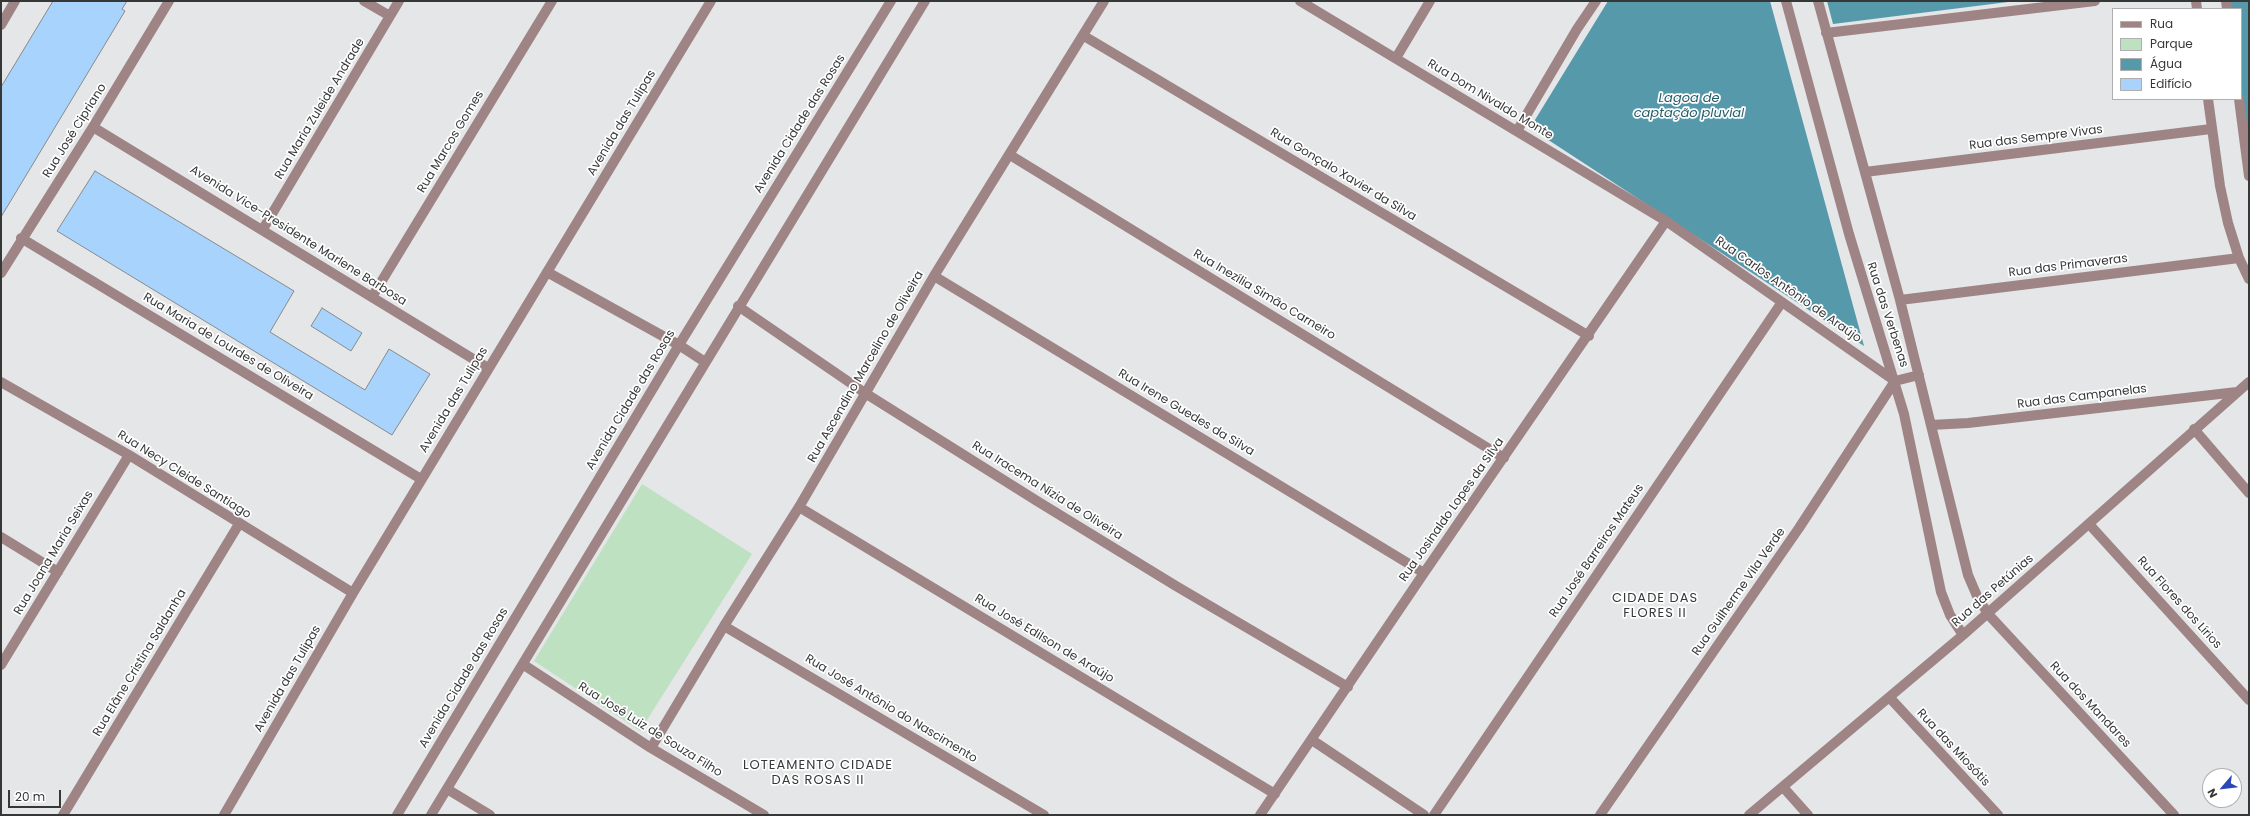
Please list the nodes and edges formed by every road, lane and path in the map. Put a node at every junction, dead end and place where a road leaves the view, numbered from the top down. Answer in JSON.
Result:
{"nodes":[{"id":1,"x":15,"y":1,"type":"edge"},
{"id":2,"x":169,"y":1,"type":"edge"},
{"id":3,"x":364,"y":1,"type":"edge"},
{"id":4,"x":399,"y":1,"type":"edge"},
{"id":5,"x":552,"y":1,"type":"edge"},
{"id":6,"x":711,"y":1,"type":"edge"},
{"id":7,"x":891,"y":1,"type":"edge"},
{"id":8,"x":925,"y":1,"type":"edge"},
{"id":9,"x":1104,"y":1,"type":"edge"},
{"id":10,"x":1300,"y":1,"type":"edge"},
{"id":11,"x":1430,"y":1,"type":"edge"},
{"id":12,"x":1596,"y":1,"type":"edge"},
{"id":13,"x":1786,"y":1,"type":"edge"},
{"id":14,"x":1818,"y":1,"type":"edge"},
{"id":15,"x":2095,"y":1,"type":"edge"},
{"id":16,"x":2060,"y":3,"type":"edge"},
{"id":17,"x":390,"y":16,"type":"junction"},
{"id":18,"x":1,"y":25,"type":"edge"},
{"id":19,"x":1826,"y":33,"type":"junction"},
{"id":20,"x":1084,"y":36,"type":"junction"},
{"id":21,"x":1396,"y":58,"type":"junction"},
{"id":22,"x":2208,"y":100,"type":"edge"},
{"id":23,"x":2239,"y":100,"type":"edge"},
{"id":24,"x":93,"y":127,"type":"junction"},
{"id":25,"x":2211,"y":129,"type":"junction"},
{"id":26,"x":1517,"y":131,"type":"junction"},
{"id":27,"x":1010,"y":155,"type":"junction"},
{"id":28,"x":1865,"y":172,"type":"junction"},
{"id":29,"x":2249,"y":176,"type":"edge"},
{"id":30,"x":1666,"y":221,"type":"junction"},
{"id":31,"x":264,"y":230,"type":"junction"},
{"id":32,"x":21,"y":238,"type":"junction"},
{"id":33,"x":2239,"y":258,"type":"junction"},
{"id":34,"x":547,"y":272,"type":"junction"},
{"id":35,"x":1,"y":273,"type":"edge"},
{"id":36,"x":934,"y":276,"type":"junction"},
{"id":37,"x":2249,"y":279,"type":"edge"},
{"id":38,"x":372,"y":297,"type":"junction"},
{"id":39,"x":1900,"y":300,"type":"junction"},
{"id":40,"x":1782,"y":302,"type":"junction"},
{"id":41,"x":738,"y":306,"type":"junction"},
{"id":42,"x":1589,"y":336,"type":"junction"},
{"id":43,"x":679,"y":345,"type":"junction"},
{"id":44,"x":705,"y":362,"type":"junction"},
{"id":45,"x":488,"y":368,"type":"junction"},
{"id":46,"x":1919,"y":375,"type":"junction"},
{"id":47,"x":1895,"y":381,"type":"junction"},
{"id":48,"x":1,"y":382,"type":"edge"},
{"id":49,"x":2249,"y":382,"type":"edge"},
{"id":50,"x":2237,"y":392,"type":"junction"},
{"id":51,"x":865,"y":393,"type":"junction"},
{"id":52,"x":1931,"y":425,"type":"junction"},
{"id":53,"x":2194,"y":429,"type":"junction"},
{"id":54,"x":128,"y":455,"type":"junction"},
{"id":55,"x":1504,"y":458,"type":"junction"},
{"id":56,"x":421,"y":479,"type":"junction"},
{"id":57,"x":2249,"y":493,"type":"edge"},
{"id":58,"x":799,"y":507,"type":"junction"},
{"id":59,"x":239,"y":524,"type":"junction"},
{"id":60,"x":2089,"y":524,"type":"junction"},
{"id":61,"x":1,"y":537,"type":"edge"},
{"id":62,"x":58,"y":572,"type":"junction"},
{"id":63,"x":1424,"y":573,"type":"junction"},
{"id":64,"x":353,"y":593,"type":"junction"},
{"id":65,"x":1988,"y":614,"type":"junction"},
{"id":66,"x":724,"y":626,"type":"junction"},
{"id":67,"x":1963,"y":635,"type":"junction"},
{"id":68,"x":1,"y":665,"type":"edge"},
{"id":69,"x":524,"y":665,"type":"junction"},
{"id":70,"x":1348,"y":687,"type":"junction"},
{"id":71,"x":1890,"y":698,"type":"junction"},
{"id":72,"x":2249,"y":700,"type":"edge"},
{"id":73,"x":1312,"y":740,"type":"junction"},
{"id":74,"x":651,"y":748,"type":"junction"},
{"id":75,"x":1783,"y":787,"type":"junction"},
{"id":76,"x":447,"y":789,"type":"junction"},
{"id":77,"x":1275,"y":794,"type":"junction"},
{"id":78,"x":63,"y":815,"type":"edge"},
{"id":79,"x":224,"y":815,"type":"edge"},
{"id":80,"x":397,"y":815,"type":"edge"},
{"id":81,"x":431,"y":815,"type":"edge"},
{"id":82,"x":490,"y":815,"type":"edge"},
{"id":83,"x":764,"y":815,"type":"edge"},
{"id":84,"x":1044,"y":815,"type":"edge"},
{"id":85,"x":1260,"y":815,"type":"edge"},
{"id":86,"x":1424,"y":815,"type":"edge"},
{"id":87,"x":1434,"y":815,"type":"edge"},
{"id":88,"x":1600,"y":815,"type":"edge"},
{"id":89,"x":1749,"y":815,"type":"edge"},
{"id":90,"x":1808,"y":815,"type":"edge"},
{"id":91,"x":1998,"y":815,"type":"edge"},
{"id":92,"x":2174,"y":815,"type":"edge"}],
"edges":[{"from":1,"to":18,"type":"street"},
{"from":2,"to":24,"type":"street","name":"Rua José Cipriano"},
{"from":3,"to":17,"type":"street"},
{"from":4,"to":17,"type":"street","name":"Rua Maria Zuleide Andrade"},
{"from":5,"to":38,"type":"street","name":"Rua Marcos Gomes"},
{"from":6,"to":34,"type":"street","name":"Avenida das Tulipas"},
{"from":7,"to":43,"type":"street","name":"Avenida Cidade das Rosas"},
{"from":8,"to":41,"type":"street"},
{"from":9,"to":20,"type":"street","name":"Rua Ascendino Marcelino de Oliveira"},
{"from":10,"to":21,"type":"street","name":"Rua Dom Nivaldo Monte"},
{"from":11,"to":21,"type":"street"},
{"from":12,"to":26,"type":"street"},
{"from":13,"to":47,"type":"street","name":"Rua das Verbenas"},
{"from":14,"to":19,"type":"street","name":"Rua das Verbenas"},
{"from":15,"to":16,"type":"street"},
{"from":16,"to":19,"type":"street"},
{"from":17,"to":31,"type":"street","name":"Rua Maria Zuleide Andrade"},
{"from":19,"to":28,"type":"street","name":"Rua das Verbenas"},
{"from":20,"to":27,"type":"street","name":"Rua Ascendino Marcelino de Oliveira"},
{"from":20,"to":42,"type":"street","name":"Rua Gonçalo Xavier da Silva"},
{"from":21,"to":26,"type":"street","name":"Rua Dom Nivaldo Monte"},
{"from":22,"to":25,"type":"street"},
{"from":23,"to":29,"type":"street"},
{"from":24,"to":31,"type":"street","name":"Avenida Vice-Presidente Marlene Barbosa"},
{"from":24,"to":32,"type":"street","name":"Rua José Cipriano"},
{"from":25,"to":28,"type":"street","name":"Rua das Sempre Vivas"},
{"from":25,"to":33,"type":"street"},
{"from":26,"to":30,"type":"street","name":"Rua Dom Nivaldo Monte"},
{"from":27,"to":36,"type":"street","name":"Rua Ascendino Marcelino de Oliveira"},
{"from":27,"to":55,"type":"street","name":"Rua Inezília Simão Carneiro"},
{"from":28,"to":39,"type":"street","name":"Rua das Verbenas"},
{"from":30,"to":40,"type":"street","name":"Rua Carlos Antônio de Araújo"},
{"from":30,"to":42,"type":"street","name":"Rua Josinaldo Lopes da Silva"},
{"from":31,"to":38,"type":"street","name":"Avenida Vice-Presidente Marlene Barbosa"},
{"from":32,"to":35,"type":"street","name":"Rua José Cipriano"},
{"from":32,"to":56,"type":"street","name":"Rua Maria de Lourdes de Oliveira"},
{"from":33,"to":37,"type":"street"},
{"from":33,"to":39,"type":"street","name":"Rua das Primaveras"},
{"from":34,"to":43,"type":"street"},
{"from":34,"to":45,"type":"street","name":"Avenida das Tulipas"},
{"from":36,"to":51,"type":"street","name":"Rua Ascendino Marcelino de Oliveira"},
{"from":36,"to":63,"type":"street","name":"Rua Irene Guedes da Silva"},
{"from":38,"to":45,"type":"street","name":"Avenida Vice-Presidente Marlene Barbosa"},
{"from":39,"to":46,"type":"street","name":"Rua das Verbenas"},
{"from":40,"to":47,"type":"street","name":"Rua Carlos Antônio de Araújo"},
{"from":40,"to":87,"type":"street","name":"Rua José Barreiros Mateus"},
{"from":41,"to":44,"type":"street"},
{"from":41,"to":51,"type":"street","name":"Rua Iracema Nízia de Oliveira"},
{"from":42,"to":55,"type":"street","name":"Rua Josinaldo Lopes da Silva"},
{"from":43,"to":44,"type":"street"},
{"from":43,"to":80,"type":"street","name":"Avenida Cidade das Rosas"},
{"from":44,"to":69,"type":"street"},
{"from":45,"to":56,"type":"street","name":"Avenida das Tulipas"},
{"from":46,"to":47,"type":"street"},
{"from":46,"to":52,"type":"street","name":"Rua das Verbenas"},
{"from":47,"to":67,"type":"street","name":"Rua das Verbenas"},
{"from":47,"to":88,"type":"street","name":"Rua Guilherme Vila Verde"},
{"from":48,"to":54,"type":"street","name":"Rua Necy Cleide Santiago"},
{"from":49,"to":50,"type":"street","name":"Rua das Petúnias"},
{"from":50,"to":52,"type":"street","name":"Rua das Campanelas"},
{"from":50,"to":53,"type":"street","name":"Rua das Petúnias"},
{"from":51,"to":58,"type":"street","name":"Rua Ascendino Marcelino de Oliveira"},
{"from":51,"to":70,"type":"street","name":"Rua Iracema Nízia de Oliveira"},
{"from":52,"to":65,"type":"street","name":"Rua das Verbenas"},
{"from":53,"to":57,"type":"street"},
{"from":53,"to":60,"type":"street","name":"Rua das Petúnias"},
{"from":54,"to":59,"type":"street","name":"Rua Necy Cleide Santiago"},
{"from":54,"to":62,"type":"street","name":"Rua Joana Maria Seixas"},
{"from":55,"to":63,"type":"street","name":"Rua Josinaldo Lopes da Silva"},
{"from":56,"to":64,"type":"street","name":"Avenida das Tulipas"},
{"from":58,"to":66,"type":"street","name":"Rua Ascendino Marcelino de Oliveira"},
{"from":58,"to":77,"type":"street","name":"Rua José Edilson de Araújo"},
{"from":59,"to":64,"type":"street","name":"Rua Necy Cleide Santiago"},
{"from":59,"to":78,"type":"street","name":"Rua Elâne Cristina Saldanha"},
{"from":60,"to":65,"type":"street","name":"Rua das Petúnias"},
{"from":60,"to":72,"type":"street","name":"Rua Flores dos Lírios"},
{"from":61,"to":62,"type":"street"},
{"from":62,"to":68,"type":"street","name":"Rua Joana Maria Seixas"},
{"from":63,"to":70,"type":"street","name":"Rua Josinaldo Lopes da Silva"},
{"from":64,"to":79,"type":"street","name":"Avenida das Tulipas"},
{"from":65,"to":67,"type":"street","name":"Rua das Petúnias"},
{"from":65,"to":92,"type":"street","name":"Rua dos Mandares"},
{"from":66,"to":74,"type":"street","name":"Rua Ascendino Marcelino de Oliveira"},
{"from":66,"to":84,"type":"street","name":"Rua José Antônio do Nascimento"},
{"from":67,"to":71,"type":"street","name":"Rua das Petúnias"},
{"from":69,"to":74,"type":"street","name":"Rua José Luiz de Souza Filho"},
{"from":69,"to":76,"type":"street"},
{"from":70,"to":73,"type":"street","name":"Rua Josinaldo Lopes da Silva"},
{"from":71,"to":75,"type":"street","name":"Rua das Petúnias"},
{"from":71,"to":91,"type":"street","name":"Rua das Miosótis"},
{"from":73,"to":77,"type":"street","name":"Rua Josinaldo Lopes da Silva"},
{"from":73,"to":86,"type":"street"},
{"from":74,"to":83,"type":"street","name":"Rua José Luiz de Souza Filho"},
{"from":75,"to":89,"type":"street","name":"Rua das Petúnias"},
{"from":75,"to":90,"type":"street"},
{"from":76,"to":81,"type":"street"},
{"from":76,"to":82,"type":"street"},
{"from":77,"to":85,"type":"street","name":"Rua Josinaldo Lopes da Silva"}]}
